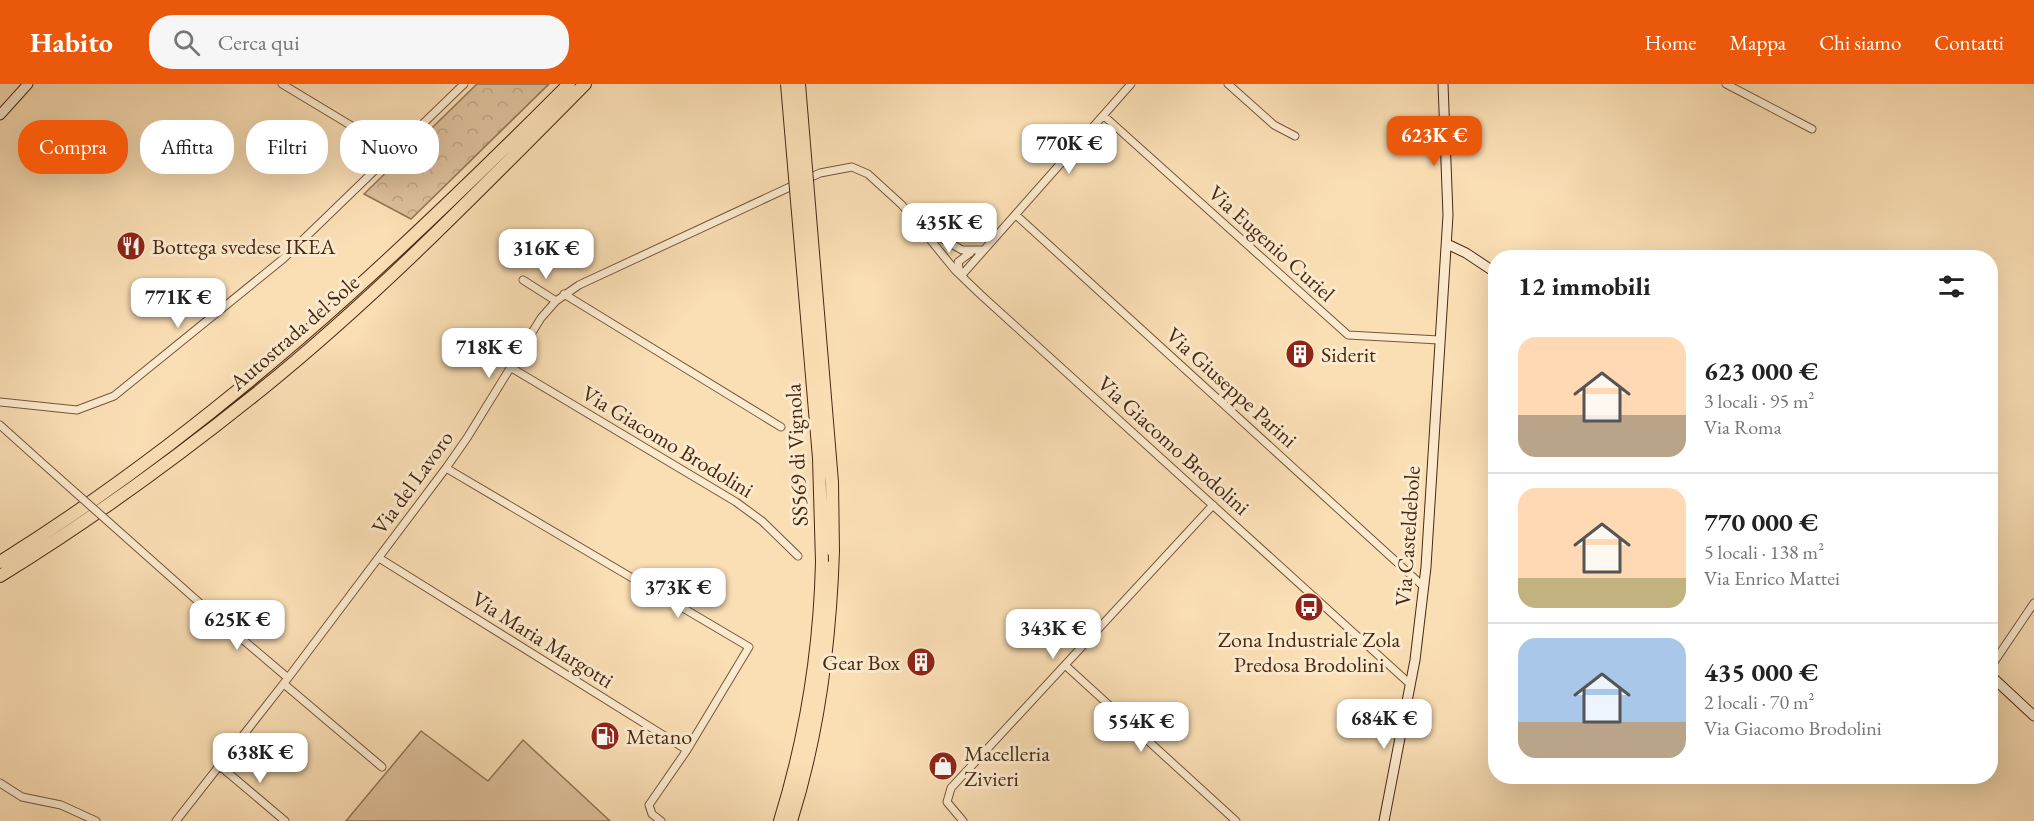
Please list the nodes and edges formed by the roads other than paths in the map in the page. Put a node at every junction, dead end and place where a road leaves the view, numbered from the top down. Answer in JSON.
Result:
{"nodes":[{"id":1,"x":28,"y":84,"type":"edge"},
{"id":2,"x":282,"y":84,"type":"edge"},
{"id":3,"x":464,"y":84,"type":"edge"},
{"id":4,"x":569,"y":84,"type":"edge"},
{"id":5,"x":585,"y":84,"type":"edge"},
{"id":6,"x":787,"y":84,"type":"edge"},
{"id":7,"x":799,"y":84,"type":"edge"},
{"id":8,"x":1131,"y":84,"type":"edge"},
{"id":9,"x":1228,"y":84,"type":"edge"},
{"id":10,"x":1443,"y":84,"type":"edge"},
{"id":11,"x":1726,"y":84,"type":"edge"},
{"id":12,"x":0,"y":115,"type":"edge"},
{"id":13,"x":1104,"y":116,"type":"junction"},
{"id":14,"x":342,"y":120,"type":"edge"},
{"id":15,"x":427,"y":120,"type":"edge"},
{"id":16,"x":1812,"y":129,"type":"dead end"},
{"id":17,"x":1295,"y":136,"type":"dead end"},
{"id":18,"x":372,"y":174,"type":"edge"},
{"id":19,"x":1016,"y":215,"type":"junction"},
{"id":20,"x":921,"y":226,"type":"junction"},
{"id":21,"x":986,"y":248,"type":"junction"},
{"id":22,"x":1447,"y":248,"type":"junction"},
{"id":23,"x":975,"y":252,"type":"junction"},
{"id":24,"x":1488,"y":268,"type":"edge"},
{"id":25,"x":961,"y":276,"type":"junction"},
{"id":26,"x":523,"y":280,"type":"dead end"},
{"id":27,"x":564,"y":294,"type":"junction"},
{"id":28,"x":556,"y":301,"type":"junction"},
{"id":29,"x":1439,"y":340,"type":"junction"},
{"id":30,"x":510,"y":367,"type":"junction"},
{"id":31,"x":0,"y":402,"type":"edge"},
{"id":32,"x":0,"y":425,"type":"edge"},
{"id":33,"x":781,"y":427,"type":"dead end"},
{"id":34,"x":446,"y":468,"type":"junction"},
{"id":35,"x":1213,"y":505,"type":"junction"},
{"id":36,"x":798,"y":556,"type":"dead end"},
{"id":37,"x":379,"y":558,"type":"junction"},
{"id":38,"x":0,"y":562,"type":"edge"},
{"id":39,"x":0,"y":576,"type":"edge"},
{"id":40,"x":1424,"y":586,"type":"junction"},
{"id":41,"x":2034,"y":603,"type":"edge"},
{"id":42,"x":1998,"y":656,"type":"edge"},
{"id":43,"x":1065,"y":665,"type":"junction"},
{"id":44,"x":286,"y":681,"type":"junction"},
{"id":45,"x":1998,"y":682,"type":"edge"},
{"id":46,"x":1410,"y":684,"type":"junction"},
{"id":47,"x":2034,"y":716,"type":"edge"},
{"id":48,"x":687,"y":750,"type":"junction"},
{"id":49,"x":220,"y":766,"type":"junction"},
{"id":50,"x":382,"y":767,"type":"dead end"},
{"id":51,"x":0,"y":783,"type":"edge"},
{"id":52,"x":96,"y":821,"type":"edge"},
{"id":53,"x":176,"y":821,"type":"edge"},
{"id":54,"x":285,"y":821,"type":"edge"},
{"id":55,"x":662,"y":821,"type":"edge"},
{"id":56,"x":780,"y":821,"type":"edge"},
{"id":57,"x":791,"y":821,"type":"edge"},
{"id":58,"x":963,"y":821,"type":"edge"},
{"id":59,"x":1236,"y":821,"type":"edge"},
{"id":60,"x":1384,"y":821,"type":"edge"}],
"edges":[{"from":1,"to":12,"type":"street"},
{"from":2,"to":14,"type":"street"},
{"from":3,"to":15,"type":"street"},
{"from":4,"to":38,"type":"highway","name":"Autostrada del Sole"},
{"from":5,"to":39,"type":"highway","name":"Autostrada del Sole"},
{"from":6,"to":56,"type":"highway","name":"SS569 di Vignola","bridge":true},
{"from":7,"to":57,"type":"highway","name":"SS569 di Vignola","bridge":true},
{"from":8,"to":13,"type":"street"},
{"from":9,"to":17,"type":"street"},
{"from":10,"to":22,"type":"street","name":"Via Casteldebole"},
{"from":11,"to":16,"type":"street"},
{"from":13,"to":19,"type":"street"},
{"from":13,"to":29,"type":"street","name":"Via Eugenio Curiel"},
{"from":18,"to":31,"type":"street"},
{"from":19,"to":21,"type":"street"},
{"from":19,"to":40,"type":"street","name":"Via Giuseppe Parini"},
{"from":20,"to":23,"type":"street"},
{"from":20,"to":25,"type":"street","name":"Via Giacomo Brodolini"},
{"from":20,"to":27,"type":"street","name":"Via del Lavoro"},
{"from":21,"to":23,"type":"street"},
{"from":21,"to":25,"type":"street"},
{"from":22,"to":24,"type":"street"},
{"from":22,"to":29,"type":"street","name":"Via Casteldebole"},
{"from":23,"to":25,"type":"street"},
{"from":25,"to":35,"type":"street","name":"Via Giacomo Brodolini"},
{"from":26,"to":28,"type":"street"},
{"from":27,"to":28,"type":"street","name":"Via del Lavoro"},
{"from":27,"to":33,"type":"street"},
{"from":28,"to":30,"type":"street","name":"Via del Lavoro"},
{"from":29,"to":40,"type":"street","name":"Via Casteldebole"},
{"from":30,"to":34,"type":"street","name":"Via del Lavoro"},
{"from":30,"to":36,"type":"street","name":"Via Giacomo Brodolini"},
{"from":32,"to":44,"type":"street","bridge":true},
{"from":34,"to":37,"type":"street","name":"Via del Lavoro"},
{"from":34,"to":48,"type":"street"},
{"from":35,"to":43,"type":"street"},
{"from":35,"to":46,"type":"street","name":"Via Giacomo Brodolini"},
{"from":37,"to":44,"type":"street","name":"Via del Lavoro"},
{"from":37,"to":48,"type":"street","name":"Via Maria Margotti"},
{"from":40,"to":46,"type":"street","name":"Via Casteldebole"},
{"from":41,"to":42,"type":"street"},
{"from":43,"to":58,"type":"street"},
{"from":43,"to":59,"type":"street"},
{"from":44,"to":49,"type":"street","name":"Via del Lavoro"},
{"from":44,"to":50,"type":"street"},
{"from":45,"to":47,"type":"street"},
{"from":46,"to":60,"type":"street","name":"Via Casteldebole"},
{"from":48,"to":55,"type":"street"},
{"from":49,"to":53,"type":"street","name":"Via del Lavoro"},
{"from":49,"to":54,"type":"street"},
{"from":51,"to":52,"type":"street"}]}
